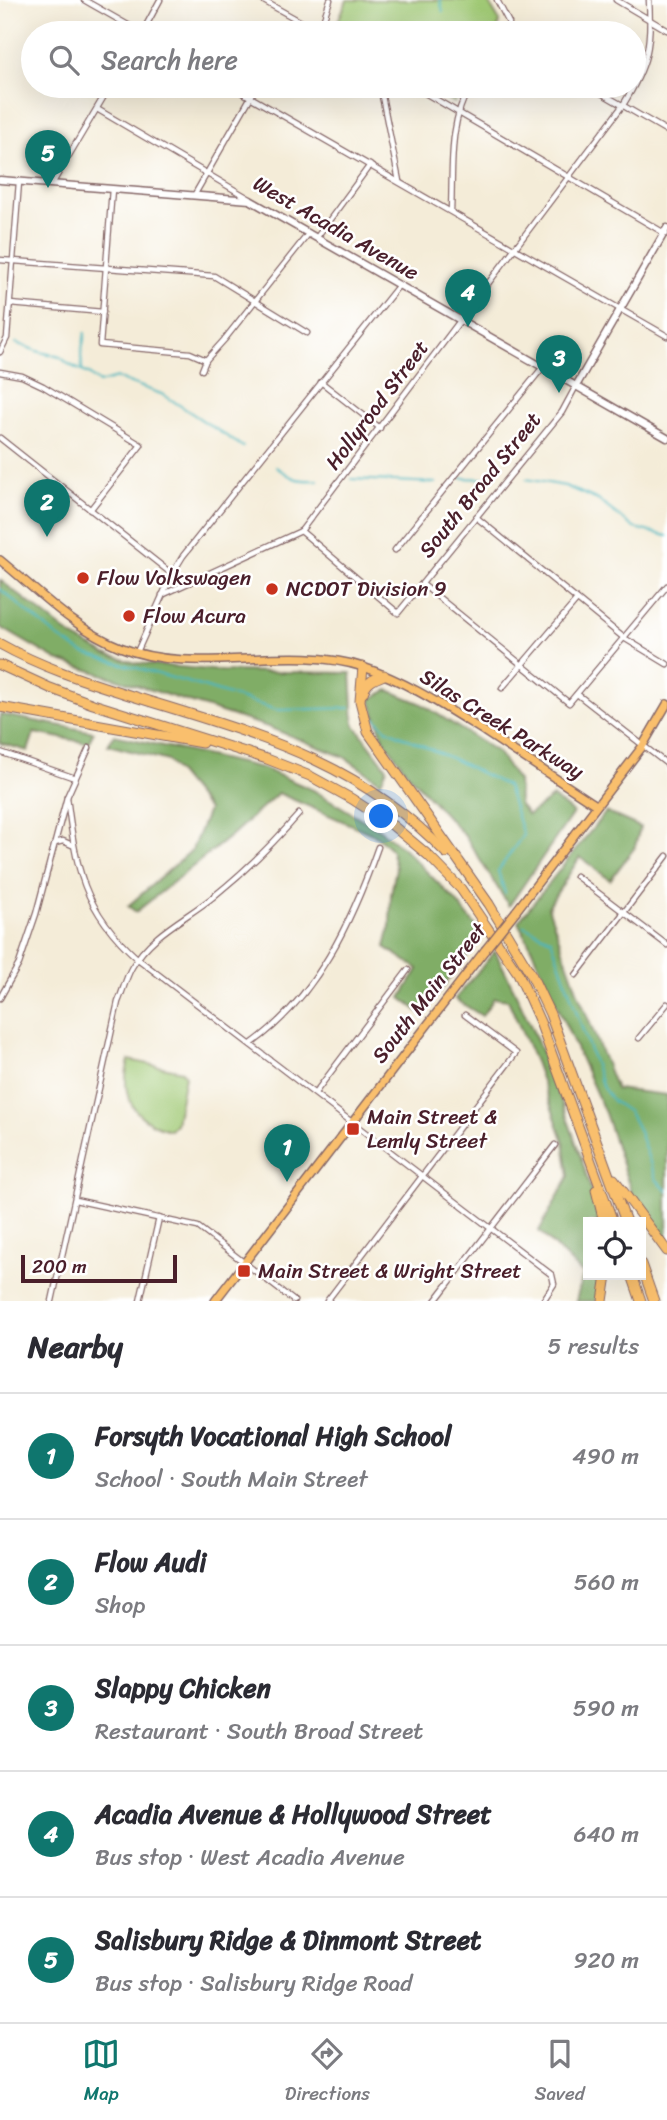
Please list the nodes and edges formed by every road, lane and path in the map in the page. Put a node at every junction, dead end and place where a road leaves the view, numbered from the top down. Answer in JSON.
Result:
{"nodes":[{"id":1,"x":84,"y":0,"type":"edge"},
{"id":2,"x":160,"y":0,"type":"edge"},
{"id":3,"x":262,"y":0,"type":"edge"},
{"id":4,"x":330,"y":0,"type":"edge"},
{"id":5,"x":497,"y":0,"type":"edge"},
{"id":6,"x":616,"y":0,"type":"edge"},
{"id":7,"x":649,"y":0,"type":"edge"},
{"id":8,"x":295,"y":19,"type":"joint"},
{"id":9,"x":650,"y":20,"type":"junction"},
{"id":10,"x":120,"y":21,"type":"edge"},
{"id":11,"x":148,"y":21,"type":"edge"},
{"id":12,"x":299,"y":21,"type":"edge"},
{"id":13,"x":324,"y":21,"type":"edge"},
{"id":14,"x":508,"y":21,"type":"edge"},
{"id":15,"x":667,"y":30,"type":"edge"},
{"id":16,"x":646,"y":63,"type":"edge"},
{"id":17,"x":103,"y":98,"type":"edge"},
{"id":18,"x":249,"y":98,"type":"edge"},
{"id":19,"x":252,"y":98,"type":"edge"},
{"id":20,"x":382,"y":98,"type":"edge"},
{"id":21,"x":435,"y":98,"type":"edge"},
{"id":22,"x":464,"y":98,"type":"edge"},
{"id":23,"x":610,"y":98,"type":"edge"},
{"id":24,"x":628,"y":98,"type":"edge"},
{"id":25,"x":623,"y":105,"type":"junction"},
{"id":26,"x":97,"y":109,"type":"junction"},
{"id":27,"x":458,"y":111,"type":"junction"},
{"id":28,"x":667,"y":131,"type":"edge"},
{"id":29,"x":370,"y":165,"type":"junction"},
{"id":30,"x":207,"y":173,"type":"junction"},
{"id":31,"x":569,"y":176,"type":"junction"},
{"id":32,"x":0,"y":180,"type":"edge"},
{"id":33,"x":19,"y":181,"type":"junction"},
{"id":34,"x":399,"y":182,"type":"junction"},
{"id":35,"x":52,"y":184,"type":"junction"},
{"id":36,"x":113,"y":189,"type":"junction"},
{"id":37,"x":195,"y":194,"type":"junction"},
{"id":38,"x":250,"y":200,"type":"junction"},
{"id":39,"x":451,"y":211,"type":"junction"},
{"id":40,"x":309,"y":232,"type":"junction"},
{"id":41,"x":666,"y":232,"type":"edge"},
{"id":42,"x":317,"y":237,"type":"junction"},
{"id":43,"x":516,"y":249,"type":"junction"},
{"id":44,"x":0,"y":260,"type":"edge"},
{"id":45,"x":12,"y":261,"type":"junction"},
{"id":46,"x":107,"y":268,"type":"junction"},
{"id":47,"x":399,"y":284,"type":"junction"},
{"id":48,"x":256,"y":301,"type":"junction"},
{"id":49,"x":9,"y":304,"type":"junction"},
{"id":50,"x":621,"y":309,"type":"junction"},
{"id":51,"x":103,"y":312,"type":"junction"},
{"id":52,"x":461,"y":320,"type":"junction"},
{"id":53,"x":307,"y":332,"type":"dead end"},
{"id":54,"x":667,"y":336,"type":"edge"},
{"id":55,"x":0,"y":352,"type":"edge"},
{"id":56,"x":206,"y":360,"type":"junction"},
{"id":57,"x":542,"y":367,"type":"junction"},
{"id":58,"x":202,"y":370,"type":"dead end"},
{"id":59,"x":0,"y":372,"type":"edge"},
{"id":60,"x":321,"y":382,"type":"junction"},
{"id":61,"x":576,"y":386,"type":"junction"},
{"id":62,"x":380,"y":428,"type":"junction"},
{"id":63,"x":0,"y":438,"type":"edge"},
{"id":64,"x":667,"y":438,"type":"edge"},
{"id":65,"x":90,"y":510,"type":"junction"},
{"id":66,"x":476,"y":517,"type":"junction"},
{"id":67,"x":301,"y":531,"type":"junction"},
{"id":68,"x":395,"y":550,"type":"dead end"},
{"id":69,"x":0,"y":560,"type":"edge"},
{"id":70,"x":172,"y":574,"type":"junction"},
{"id":71,"x":422,"y":584,"type":"junction"},
{"id":72,"x":667,"y":586,"type":"edge"},
{"id":73,"x":162,"y":595,"type":"junction"},
{"id":74,"x":577,"y":600,"type":"junction"},
{"id":75,"x":624,"y":638,"type":"junction"},
{"id":76,"x":0,"y":644,"type":"edge"},
{"id":77,"x":136,"y":653,"type":"junction"},
{"id":78,"x":667,"y":664,"type":"edge"},
{"id":79,"x":0,"y":665,"type":"edge"},
{"id":80,"x":521,"y":666,"type":"junction"},
{"id":81,"x":363,"y":667,"type":"junction"},
{"id":82,"x":384,"y":675,"type":"junction"},
{"id":83,"x":502,"y":688,"type":"dead end"},
{"id":84,"x":578,"y":694,"type":"junction"},
{"id":85,"x":360,"y":701,"type":"junction"},
{"id":86,"x":667,"y":705,"type":"edge"},
{"id":87,"x":0,"y":708,"type":"edge"},
{"id":88,"x":642,"y":747,"type":"junction"},
{"id":89,"x":89,"y":748,"type":"dead end"},
{"id":90,"x":236,"y":749,"type":"junction"},
{"id":91,"x":0,"y":752,"type":"edge"},
{"id":92,"x":667,"y":764,"type":"edge"},
{"id":93,"x":75,"y":778,"type":"junction"},
{"id":94,"x":68,"y":797,"type":"junction"},
{"id":95,"x":596,"y":805,"type":"junction"},
{"id":96,"x":299,"y":814,"type":"dead end"},
{"id":97,"x":54,"y":844,"type":"junction"},
{"id":98,"x":73,"y":846,"type":"junction"},
{"id":99,"x":378,"y":847,"type":"dead end"},
{"id":100,"x":667,"y":856,"type":"edge"},
{"id":101,"x":576,"y":876,"type":"dead end"},
{"id":102,"x":469,"y":877,"type":"junction"},
{"id":103,"x":624,"y":912,"type":"junction"},
{"id":104,"x":667,"y":945,"type":"edge"},
{"id":105,"x":138,"y":959,"type":"junction"},
{"id":106,"x":408,"y":970,"type":"dead end"},
{"id":107,"x":576,"y":975,"type":"dead end"},
{"id":108,"x":0,"y":998,"type":"edge"},
{"id":109,"x":667,"y":1004,"type":"edge"},
{"id":110,"x":465,"y":1015,"type":"dead end"},
{"id":111,"x":639,"y":1038,"type":"dead end"},
{"id":112,"x":251,"y":1044,"type":"junction"},
{"id":113,"x":315,"y":1093,"type":"junction"},
{"id":114,"x":352,"y":1122,"type":"junction"},
{"id":115,"x":582,"y":1135,"type":"junction"},
{"id":116,"x":555,"y":1145,"type":"dead end"},
{"id":117,"x":606,"y":1168,"type":"junction"},
{"id":118,"x":423,"y":1175,"type":"junction"},
{"id":119,"x":75,"y":1200,"type":"junction"},
{"id":120,"x":603,"y":1217,"type":"edge"},
{"id":121,"x":611,"y":1217,"type":"edge"},
{"id":122,"x":624,"y":1217,"type":"edge"},
{"id":123,"x":159,"y":1218,"type":"junction"},
{"id":124,"x":491,"y":1228,"type":"junction"},
{"id":125,"x":667,"y":1251,"type":"edge"},
{"id":126,"x":244,"y":1263,"type":"junction"},
{"id":127,"x":646,"y":1278,"type":"edge"},
{"id":128,"x":606,"y":1280,"type":"edge"},
{"id":129,"x":634,"y":1280,"type":"edge"},
{"id":130,"x":52,"y":1301,"type":"edge"},
{"id":131,"x":140,"y":1301,"type":"edge"},
{"id":132,"x":215,"y":1301,"type":"edge"},
{"id":133,"x":294,"y":1301,"type":"edge"},
{"id":134,"x":327,"y":1301,"type":"edge"},
{"id":135,"x":435,"y":1301,"type":"edge"},
{"id":136,"x":543,"y":1301,"type":"edge"},
{"id":137,"x":603,"y":1301,"type":"edge"},
{"id":138,"x":641,"y":1301,"type":"edge"},
{"id":139,"x":654,"y":1301,"type":"edge"}],
"edges":[{"from":1,"to":10,"type":"street"},
{"from":2,"to":11,"type":"street"},
{"from":3,"to":8,"type":"street"},
{"from":4,"to":13,"type":"street"},
{"from":5,"to":14,"type":"street"},
{"from":6,"to":9,"type":"street"},
{"from":7,"to":9,"type":"street","name":"Hollyrood Street"},
{"from":8,"to":12,"type":"street"},
{"from":9,"to":15,"type":"street"},
{"from":9,"to":16,"type":"street","name":"Hollyrood Street"},
{"from":17,"to":26,"type":"street"},
{"from":18,"to":30,"type":"street"},
{"from":19,"to":29,"type":"street"},
{"from":20,"to":34,"type":"street"},
{"from":21,"to":27,"type":"street"},
{"from":22,"to":27,"type":"street"},
{"from":23,"to":25,"type":"street"},
{"from":24,"to":25,"type":"street","name":"Hollyrood Street"},
{"from":25,"to":28,"type":"street"},
{"from":25,"to":31,"type":"street","name":"Hollyrood Street"},
{"from":26,"to":30,"type":"street","name":"West Acadia Avenue"},
{"from":26,"to":35,"type":"street"},
{"from":27,"to":31,"type":"street"},
{"from":27,"to":39,"type":"street"},
{"from":29,"to":34,"type":"street"},
{"from":29,"to":42,"type":"street"},
{"from":30,"to":37,"type":"street"},
{"from":30,"to":38,"type":"street","name":"West Acadia Avenue"},
{"from":31,"to":41,"type":"street"},
{"from":31,"to":43,"type":"street","name":"Hollyrood Street"},
{"from":32,"to":33,"type":"street"},
{"from":33,"to":35,"type":"street"},
{"from":33,"to":45,"type":"street"},
{"from":34,"to":39,"type":"street"},
{"from":35,"to":36,"type":"street"},
{"from":36,"to":37,"type":"street"},
{"from":36,"to":46,"type":"street"},
{"from":37,"to":38,"type":"street"},
{"from":38,"to":40,"type":"street","name":"West Acadia Avenue"},
{"from":39,"to":43,"type":"street"},
{"from":40,"to":42,"type":"street","name":"West Acadia Avenue"},
{"from":40,"to":48,"type":"street"},
{"from":41,"to":50,"type":"street","name":"South Broad Street"},
{"from":42,"to":47,"type":"street","name":"West Acadia Avenue"},
{"from":43,"to":50,"type":"street"},
{"from":43,"to":52,"type":"street","name":"Hollyrood Street"},
{"from":44,"to":45,"type":"street"},
{"from":45,"to":46,"type":"street"},
{"from":45,"to":49,"type":"street"},
{"from":46,"to":48,"type":"street"},
{"from":46,"to":51,"type":"street"},
{"from":47,"to":52,"type":"street","name":"West Acadia Avenue"},
{"from":47,"to":60,"type":"street"},
{"from":48,"to":53,"type":"street"},
{"from":48,"to":56,"type":"street"},
{"from":49,"to":51,"type":"street"},
{"from":49,"to":55,"type":"street"},
{"from":50,"to":54,"type":"street"},
{"from":50,"to":61,"type":"street","name":"South Broad Street"},
{"from":51,"to":56,"type":"street"},
{"from":52,"to":57,"type":"street","name":"West Acadia Avenue"},
{"from":52,"to":62,"type":"street","name":"Hollyrood Street"},
{"from":56,"to":58,"type":"street"},
{"from":57,"to":61,"type":"street","name":"West Acadia Avenue"},
{"from":57,"to":68,"type":"street"},
{"from":59,"to":65,"type":"street"},
{"from":60,"to":62,"type":"street"},
{"from":60,"to":70,"type":"street"},
{"from":61,"to":64,"type":"street","name":"West Acadia Avenue"},
{"from":61,"to":66,"type":"street","name":"South Broad Street"},
{"from":62,"to":67,"type":"street","name":"Hollyrood Street"},
{"from":63,"to":65,"type":"street"},
{"from":65,"to":70,"type":"street"},
{"from":66,"to":71,"type":"street","name":"South Broad Street"},
{"from":66,"to":74,"type":"street"},
{"from":67,"to":71,"type":"street","name":"South Broad Street"},
{"from":67,"to":73,"type":"street","name":"Hollyrood Street"},
{"from":69,"to":77,"type":"main road","name":"Silas Creek Parkway"},
{"from":70,"to":73,"type":"street"},
{"from":71,"to":80,"type":"street"},
{"from":72,"to":75,"type":"street"},
{"from":73,"to":77,"type":"street"},
{"from":74,"to":75,"type":"street"},
{"from":74,"to":80,"type":"street"},
{"from":75,"to":78,"type":"street"},
{"from":75,"to":84,"type":"street"},
{"from":76,"to":102,"type":"highway"},
{"from":77,"to":81,"type":"main road","name":"Silas Creek Parkway"},
{"from":79,"to":90,"type":"highway"},
{"from":80,"to":83,"type":"street"},
{"from":80,"to":84,"type":"street"},
{"from":81,"to":82,"type":"main road","name":"Silas Creek Parkway"},
{"from":81,"to":85,"type":"highway"},
{"from":82,"to":85,"type":"highway"},
{"from":82,"to":95,"type":"main road","name":"Silas Creek Parkway"},
{"from":84,"to":88,"type":"street"},
{"from":85,"to":102,"type":"highway"},
{"from":86,"to":88,"type":"main road","name":"South Main Street"},
{"from":87,"to":90,"type":"highway"},
{"from":88,"to":92,"type":"street"},
{"from":88,"to":95,"type":"main road","name":"South Main Street"},
{"from":89,"to":93,"type":"street"},
{"from":90,"to":115,"type":"highway"},
{"from":91,"to":93,"type":"street"},
{"from":93,"to":94,"type":"street"},
{"from":94,"to":97,"type":"street"},
{"from":94,"to":98,"type":"street"},
{"from":95,"to":114,"type":"main road","name":"South Main Street","bridge":true},
{"from":96,"to":105,"type":"street"},
{"from":97,"to":98,"type":"street"},
{"from":97,"to":108,"type":"street"},
{"from":98,"to":105,"type":"street"},
{"from":99,"to":112,"type":"street"},
{"from":100,"to":103,"type":"street"},
{"from":101,"to":103,"type":"street"},
{"from":102,"to":117,"type":"highway"},
{"from":103,"to":104,"type":"street"},
{"from":103,"to":107,"type":"street"},
{"from":105,"to":112,"type":"street"},
{"from":105,"to":119,"type":"street"},
{"from":106,"to":113,"type":"street"},
{"from":109,"to":111,"type":"street"},
{"from":110,"to":118,"type":"street"},
{"from":112,"to":113,"type":"street"},
{"from":113,"to":114,"type":"street"},
{"from":114,"to":118,"type":"street"},
{"from":114,"to":126,"type":"main road","name":"South Main Street"},
{"from":115,"to":120,"type":"highway"},
{"from":115,"to":121,"type":"highway"},
{"from":116,"to":124,"type":"street"},
{"from":117,"to":122,"type":"highway"},
{"from":117,"to":125,"type":"highway"},
{"from":118,"to":124,"type":"street"},
{"from":118,"to":134,"type":"street"},
{"from":119,"to":123,"type":"street"},
{"from":119,"to":130,"type":"street"},
{"from":123,"to":126,"type":"street"},
{"from":123,"to":131,"type":"street"},
{"from":124,"to":135,"type":"street"},
{"from":124,"to":136,"type":"street"},
{"from":126,"to":132,"type":"main road","name":"South Main Street"},
{"from":126,"to":133,"type":"street"},
{"from":127,"to":139,"type":"highway"},
{"from":128,"to":137,"type":"highway"},
{"from":129,"to":138,"type":"highway"}]}
